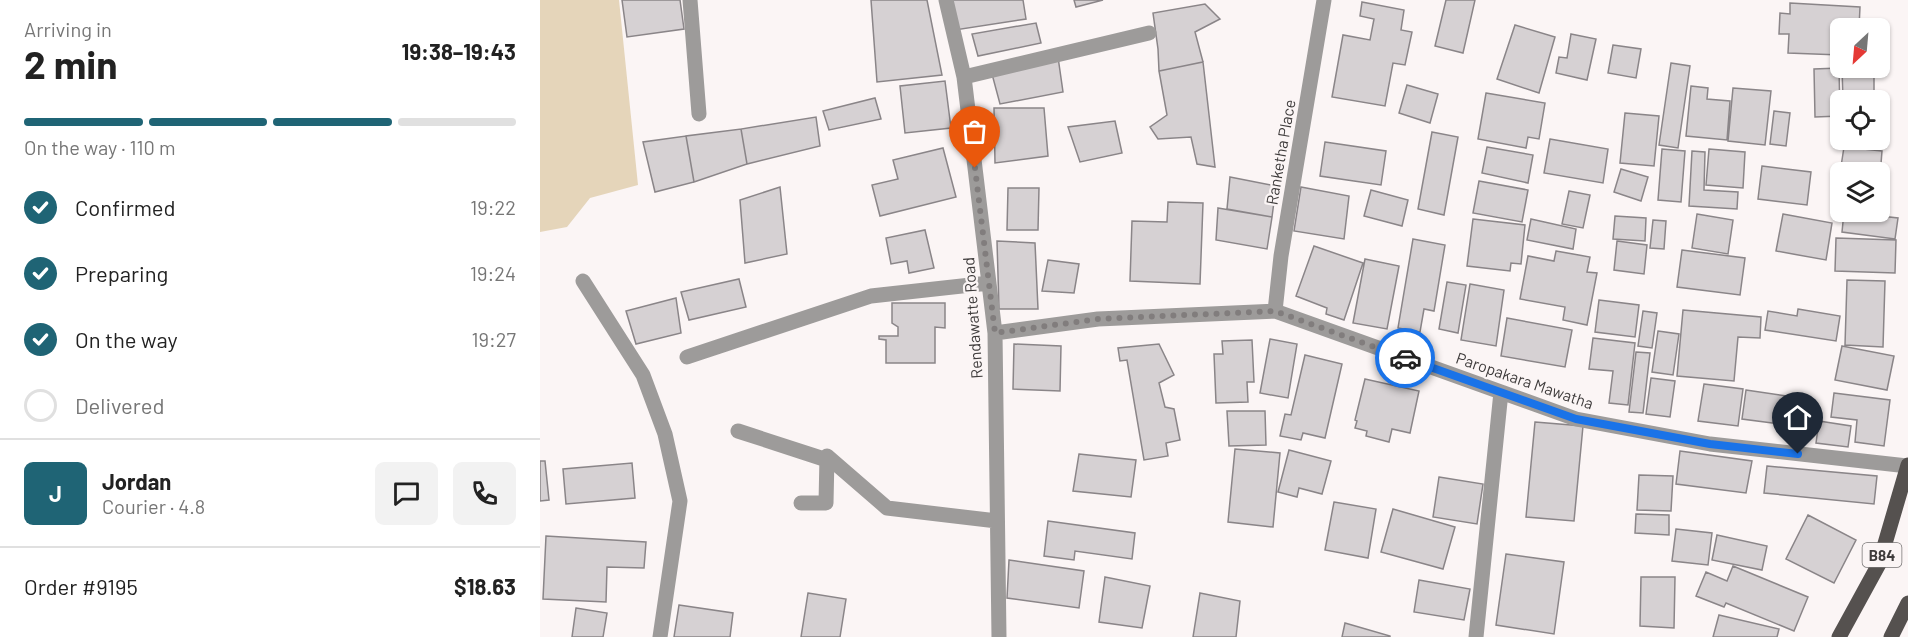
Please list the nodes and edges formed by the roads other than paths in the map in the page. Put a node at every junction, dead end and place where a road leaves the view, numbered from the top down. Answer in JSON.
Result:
{"nodes":[{"id":1,"x":690,"y":0,"type":"edge"},
{"id":2,"x":946,"y":0,"type":"edge"},
{"id":3,"x":1324,"y":0,"type":"edge"},
{"id":4,"x":1149,"y":33,"type":"dead end"},
{"id":5,"x":964,"y":77,"type":"junction"},
{"id":6,"x":699,"y":114,"type":"dead end"},
{"id":7,"x":583,"y":281,"type":"dead end"},
{"id":8,"x":989,"y":283,"type":"junction"},
{"id":9,"x":1275,"y":311,"type":"junction"},
{"id":10,"x":995,"y":333,"type":"junction"},
{"id":11,"x":687,"y":357,"type":"dead end"},
{"id":12,"x":1502,"y":392,"type":"junction"},
{"id":13,"x":738,"y":431,"type":"dead end"},
{"id":14,"x":827,"y":460,"type":"junction"},
{"id":15,"x":1908,"y":466,"type":"edge"},
{"id":16,"x":801,"y":503,"type":"dead end"},
{"id":17,"x":997,"y":522,"type":"junction"},
{"id":18,"x":1908,"y":603,"type":"edge"},
{"id":19,"x":660,"y":637,"type":"edge"},
{"id":20,"x":999,"y":637,"type":"edge"},
{"id":21,"x":1476,"y":637,"type":"edge"},
{"id":22,"x":1839,"y":637,"type":"edge"},
{"id":23,"x":1891,"y":637,"type":"edge"}],
"edges":[{"from":1,"to":6,"type":"street"},
{"from":2,"to":5,"type":"street","name":"Rendawatte Road"},
{"from":3,"to":9,"type":"street","name":"Ranketha Place"},
{"from":4,"to":5,"type":"street"},
{"from":5,"to":8,"type":"street","name":"Rendawatte Road"},
{"from":7,"to":19,"type":"street"},
{"from":8,"to":10,"type":"street","name":"Rendawatte Road"},
{"from":8,"to":11,"type":"street"},
{"from":9,"to":10,"type":"street","name":"Paropakara Mawatha"},
{"from":9,"to":12,"type":"street","name":"Paropakara Mawatha"},
{"from":10,"to":17,"type":"street","name":"Rendawatte Road"},
{"from":12,"to":15,"type":"street","name":"Paropakara Mawatha"},
{"from":12,"to":21,"type":"street"},
{"from":13,"to":14,"type":"street"},
{"from":14,"to":16,"type":"street"},
{"from":14,"to":17,"type":"street"},
{"from":15,"to":22,"type":"main road","number":"B84"},
{"from":17,"to":20,"type":"street","name":"Rendawatte Road"},
{"from":18,"to":23,"type":"main road"}]}
